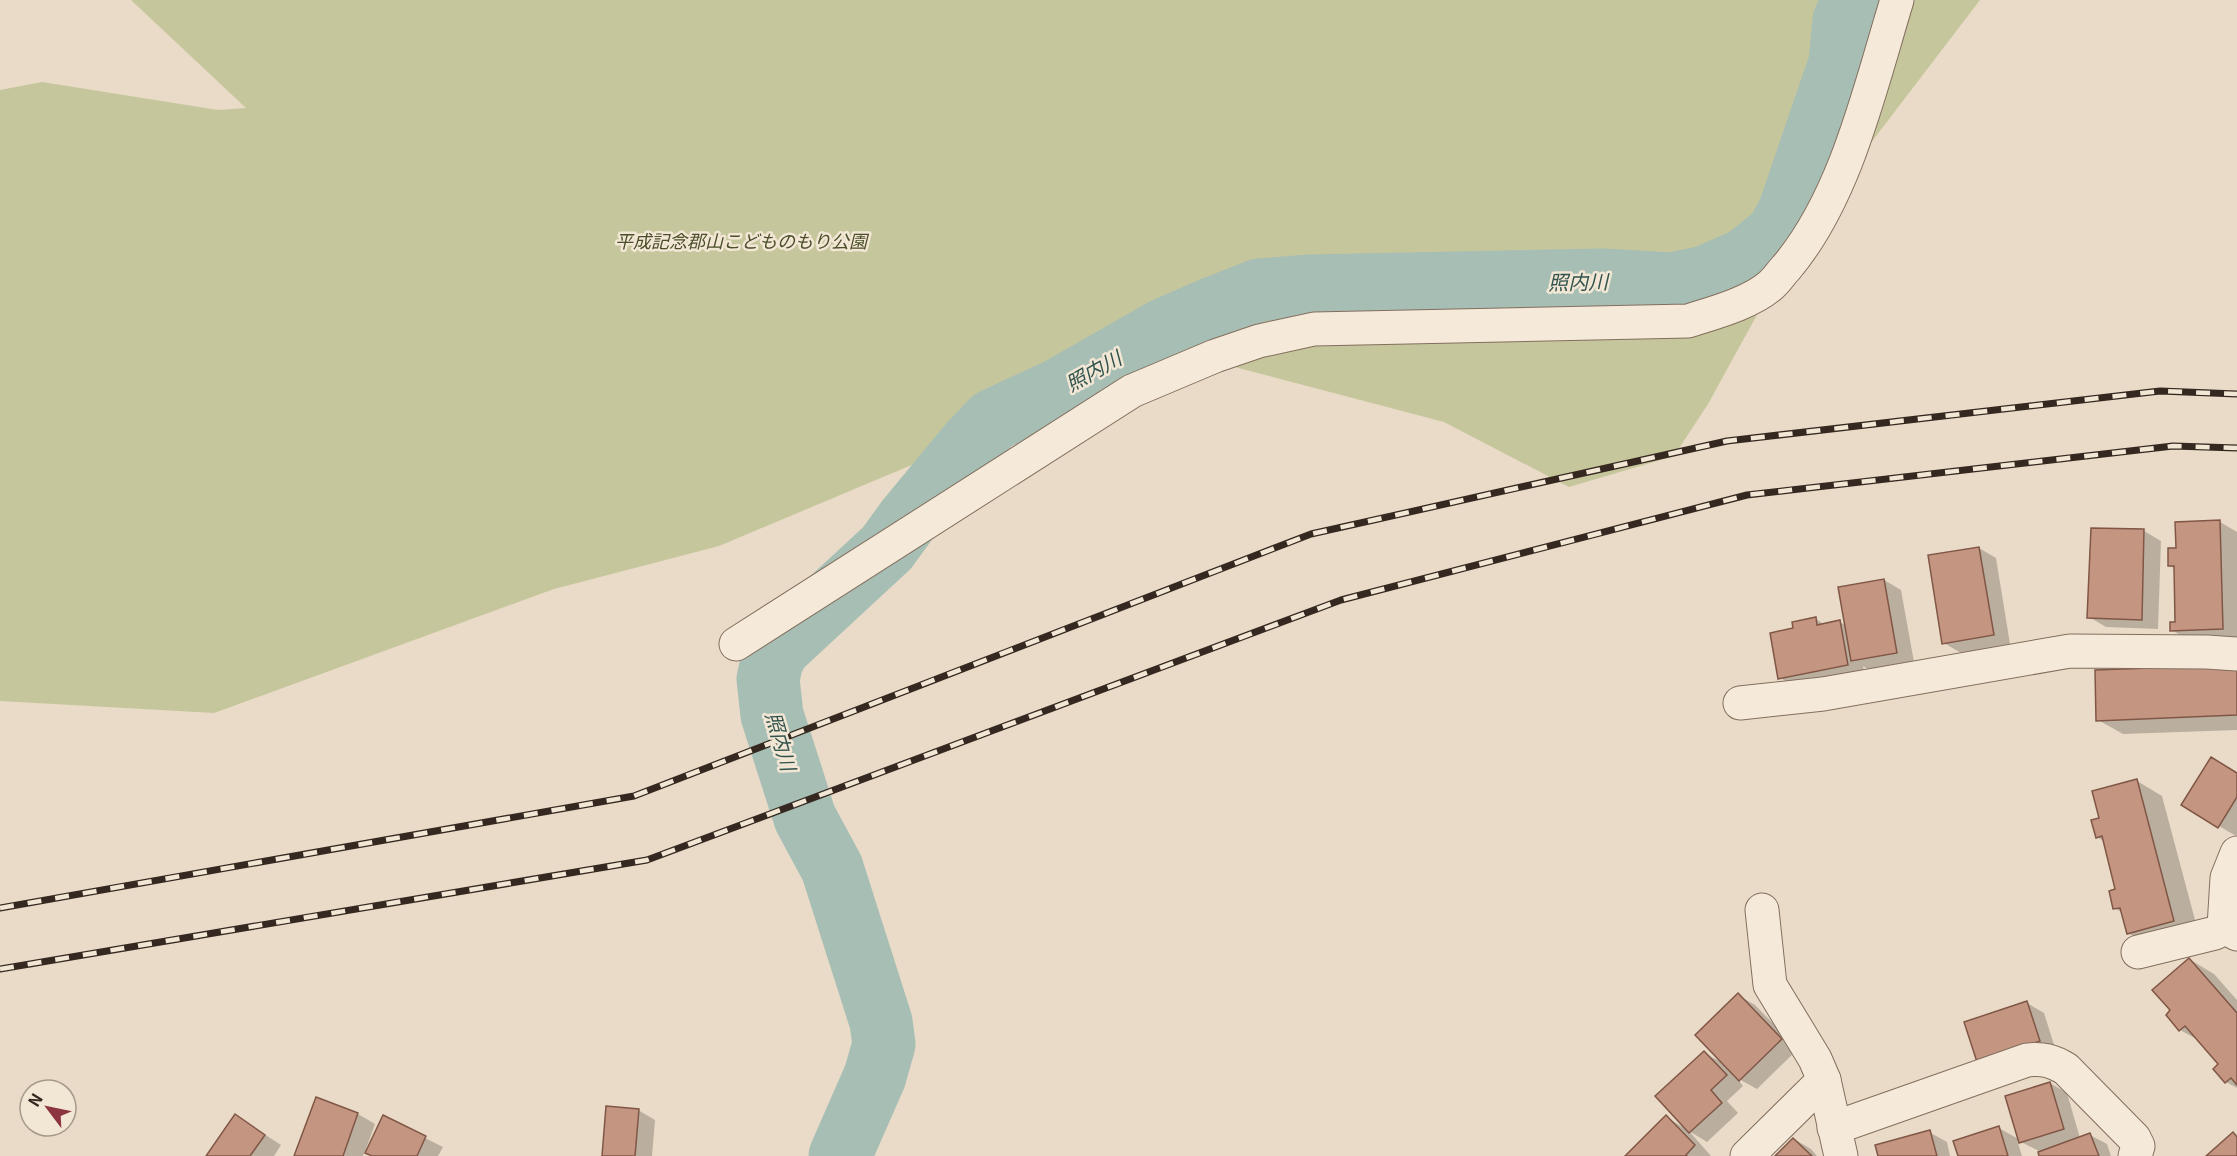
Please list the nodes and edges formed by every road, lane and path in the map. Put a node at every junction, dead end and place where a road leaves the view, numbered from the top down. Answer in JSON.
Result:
{"nodes":[{"id":1,"x":1897,"y":0,"type":"edge"},
{"id":2,"x":736,"y":644,"type":"dead end"},
{"id":3,"x":2237,"y":654,"type":"edge"},
{"id":4,"x":1740,"y":703,"type":"dead end"},
{"id":5,"x":2237,"y":853,"type":"edge"},
{"id":6,"x":1762,"y":910,"type":"dead end"},
{"id":7,"x":2230,"y":931,"type":"edge"},
{"id":8,"x":2139,"y":952,"type":"dead end"},
{"id":9,"x":1824,"y":1080,"type":"junction"},
{"id":10,"x":1838,"y":1142,"type":"edge"},
{"id":11,"x":1747,"y":1156,"type":"edge"},
{"id":12,"x":2135,"y":1156,"type":"edge"}],
"edges":[{"from":1,"to":2,"type":"street"},
{"from":3,"to":4,"type":"street"},
{"from":5,"to":7,"type":"street"},
{"from":6,"to":9,"type":"street"},
{"from":7,"to":8,"type":"street"},
{"from":9,"to":10,"type":"street"},
{"from":9,"to":11,"type":"street"},
{"from":10,"to":12,"type":"street"}]}
